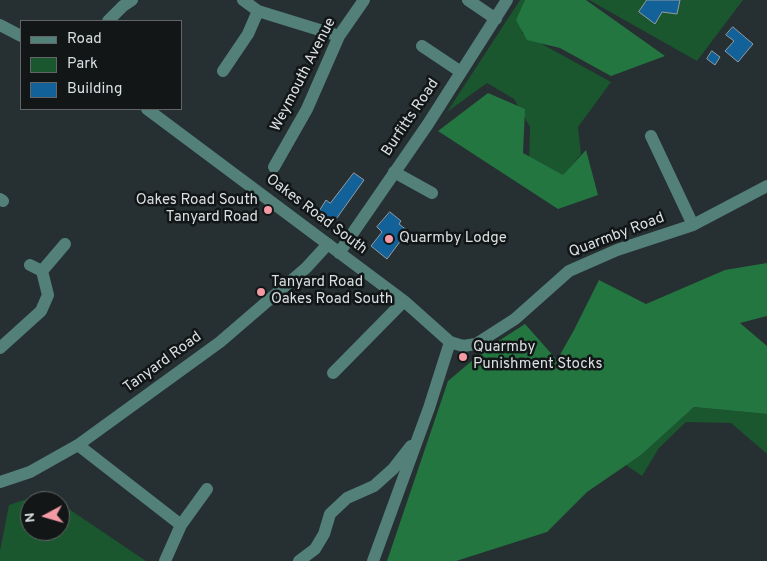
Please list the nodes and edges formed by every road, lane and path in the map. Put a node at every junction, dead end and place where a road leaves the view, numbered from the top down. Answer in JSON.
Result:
{"nodes":[{"id":1,"x":132,"y":0,"type":"edge"},
{"id":2,"x":242,"y":0,"type":"edge"},
{"id":3,"x":364,"y":0,"type":"edge"},
{"id":4,"x":468,"y":0,"type":"edge"},
{"id":5,"x":507,"y":0,"type":"edge"},
{"id":6,"x":258,"y":11,"type":"junction"},
{"id":7,"x":496,"y":19,"type":"junction"},
{"id":8,"x":109,"y":20,"type":"edge"},
{"id":9,"x":0,"y":25,"type":"edge"},
{"id":10,"x":20,"y":35,"type":"edge"},
{"id":11,"x":339,"y":36,"type":"junction"},
{"id":12,"x":422,"y":46,"type":"dead end"},
{"id":13,"x":222,"y":71,"type":"dead end"},
{"id":14,"x":461,"y":72,"type":"junction"},
{"id":15,"x":148,"y":110,"type":"edge"},
{"id":16,"x":651,"y":136,"type":"dead end"},
{"id":17,"x":274,"y":167,"type":"dead end"},
{"id":18,"x":394,"y":172,"type":"junction"},
{"id":19,"x":767,"y":186,"type":"edge"},
{"id":20,"x":432,"y":192,"type":"dead end"},
{"id":21,"x":693,"y":225,"type":"junction"},
{"id":22,"x":66,"y":244,"type":"dead end"},
{"id":23,"x":328,"y":244,"type":"junction"},
{"id":24,"x":339,"y":253,"type":"junction"},
{"id":25,"x":30,"y":265,"type":"dead end"},
{"id":26,"x":42,"y":271,"type":"junction"},
{"id":27,"x":404,"y":301,"type":"junction"},
{"id":28,"x":450,"y":342,"type":"junction"},
{"id":29,"x":1,"y":345,"type":"edge"},
{"id":30,"x":463,"y":346,"type":"joint"},
{"id":31,"x":332,"y":373,"type":"dead end"},
{"id":32,"x":429,"y":408,"type":"junction"},
{"id":33,"x":78,"y":445,"type":"junction"},
{"id":34,"x":0,"y":482,"type":"edge"},
{"id":35,"x":208,"y":489,"type":"dead end"},
{"id":36,"x":181,"y":525,"type":"junction"},
{"id":37,"x":165,"y":561,"type":"edge"},
{"id":38,"x":299,"y":561,"type":"edge"},
{"id":39,"x":373,"y":561,"type":"edge"}],
"edges":[{"from":1,"to":8,"type":"street"},
{"from":2,"to":6,"type":"street"},
{"from":3,"to":11,"type":"street","name":"Weymouth Avenue"},
{"from":4,"to":7,"type":"street"},
{"from":5,"to":7,"type":"street","name":"Burfitts Road"},
{"from":6,"to":11,"type":"street"},
{"from":6,"to":13,"type":"street"},
{"from":7,"to":14,"type":"street","name":"Burfitts Road"},
{"from":9,"to":10,"type":"street"},
{"from":11,"to":17,"type":"street","name":"Weymouth Avenue"},
{"from":12,"to":14,"type":"street"},
{"from":14,"to":18,"type":"street","name":"Burfitts Road"},
{"from":15,"to":23,"type":"street","name":"Oakes Road South"},
{"from":16,"to":21,"type":"street"},
{"from":18,"to":20,"type":"street"},
{"from":18,"to":24,"type":"street","name":"Burfitts Road"},
{"from":19,"to":21,"type":"street","name":"Quarmby Road"},
{"from":21,"to":30,"type":"street","name":"Quarmby Road"},
{"from":22,"to":26,"type":"street"},
{"from":23,"to":24,"type":"street","name":"Oakes Road South"},
{"from":23,"to":33,"type":"street","name":"Tanyard Road"},
{"from":24,"to":27,"type":"street","name":"Oakes Road South"},
{"from":25,"to":26,"type":"street"},
{"from":26,"to":29,"type":"street"},
{"from":27,"to":28,"type":"street","name":"Oakes Road South"},
{"from":27,"to":31,"type":"street"},
{"from":28,"to":30,"type":"street","name":"Oakes Road South"},
{"from":28,"to":32,"type":"street"},
{"from":32,"to":38,"type":"street"},
{"from":32,"to":39,"type":"street"},
{"from":33,"to":34,"type":"street","name":"Tanyard Road"},
{"from":33,"to":36,"type":"street"},
{"from":35,"to":36,"type":"street"},
{"from":36,"to":37,"type":"street"}]}
